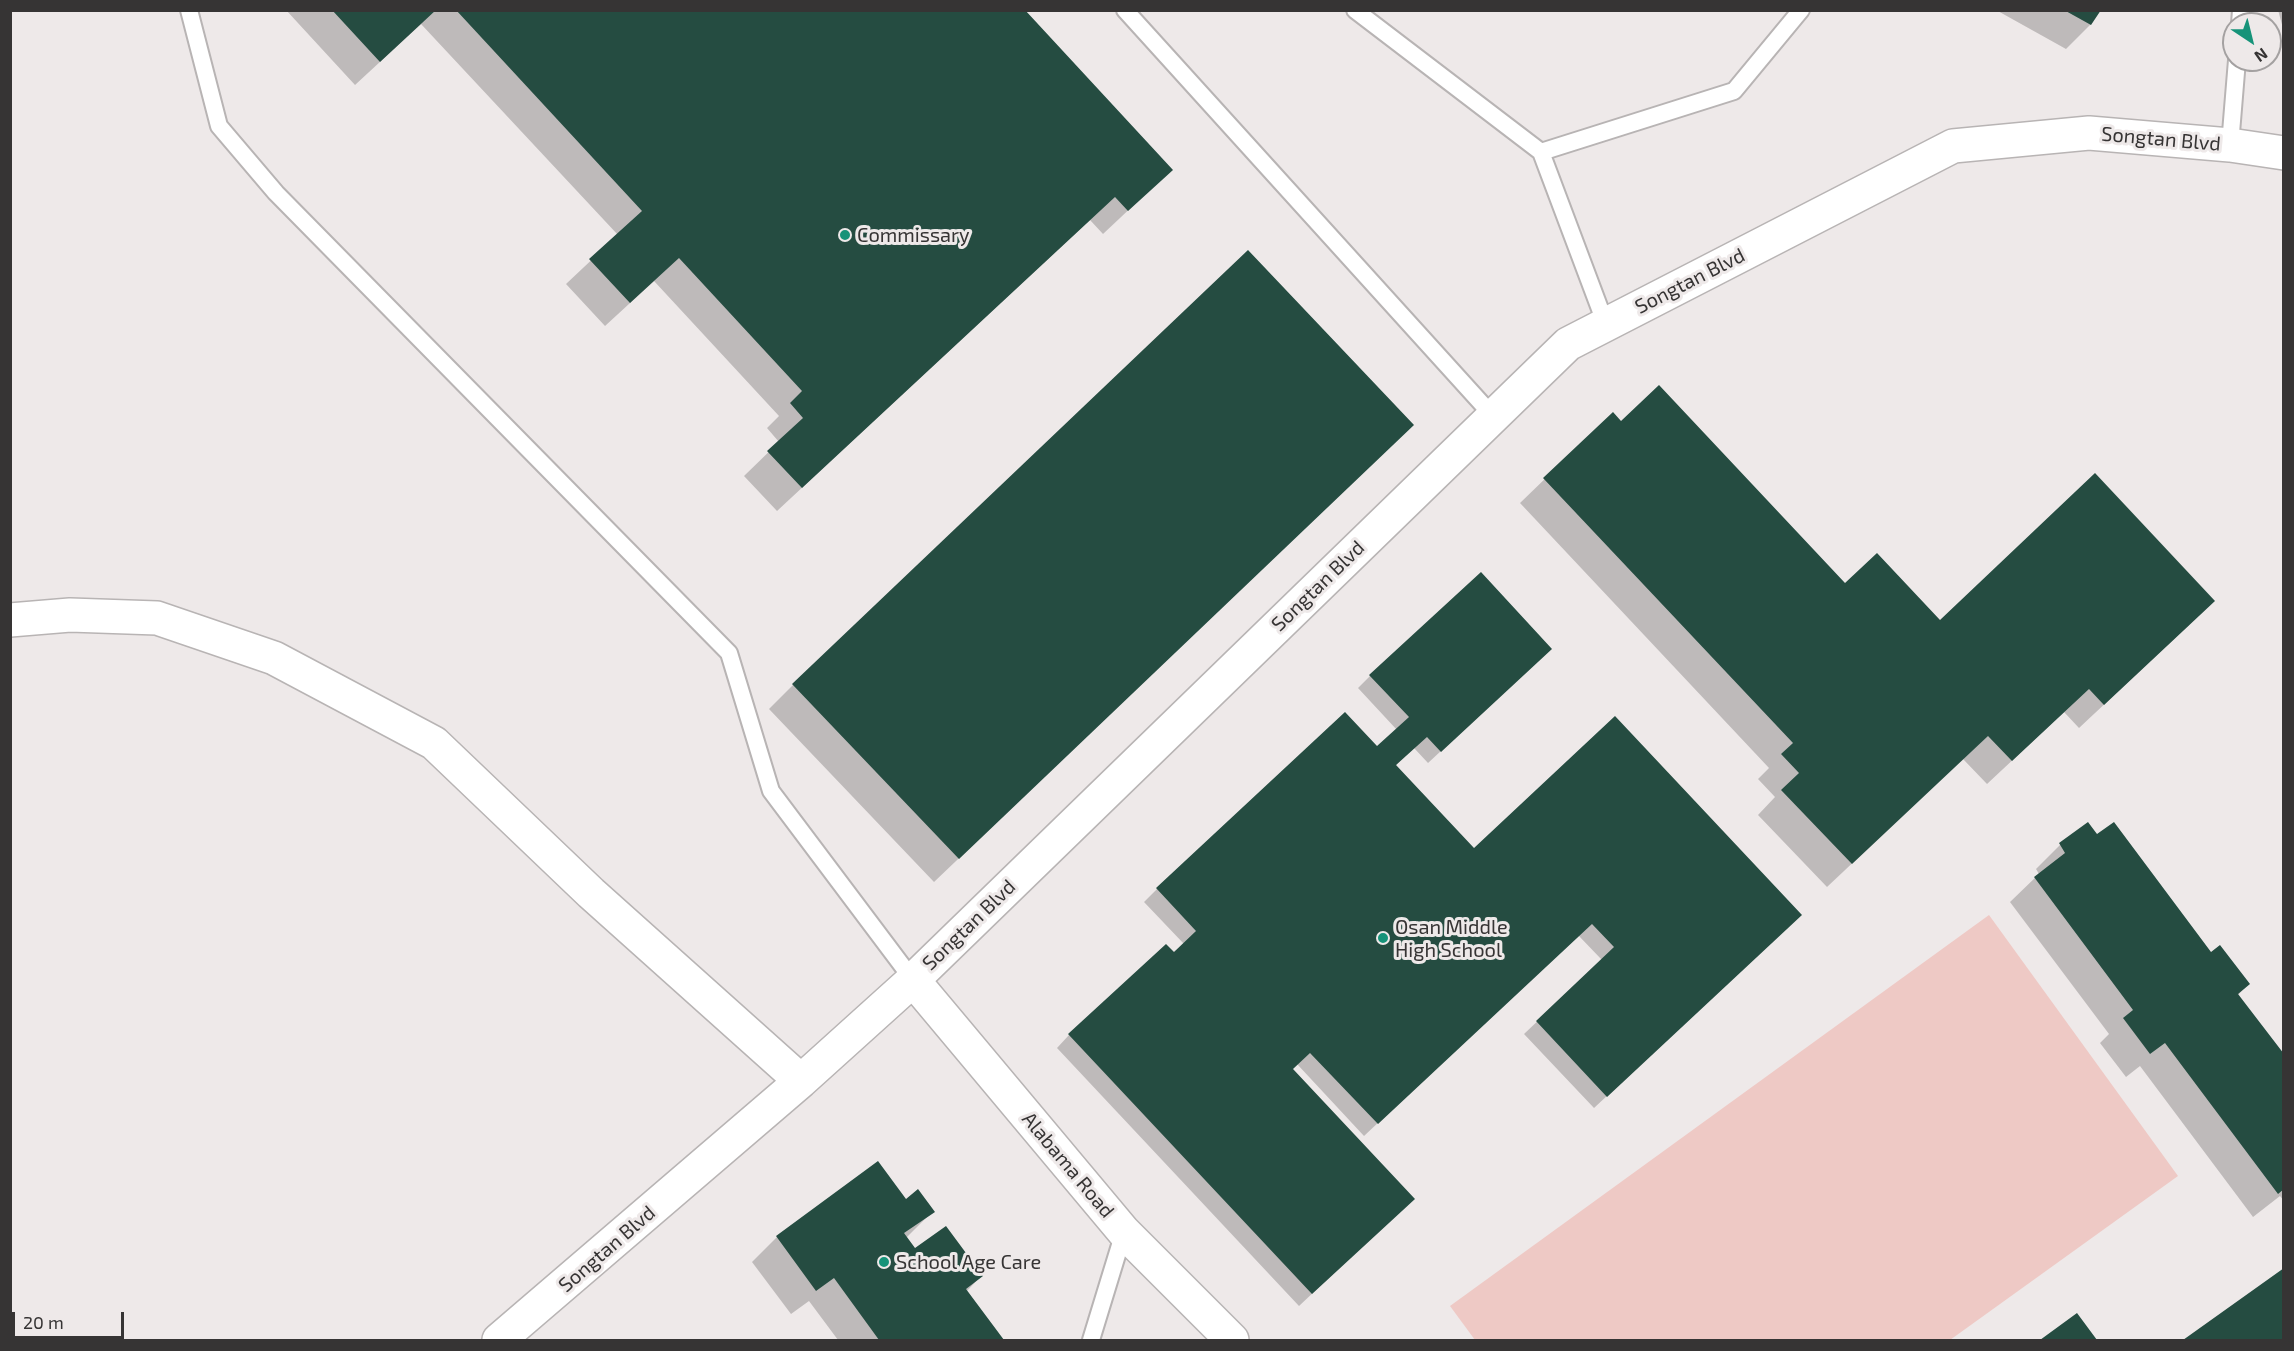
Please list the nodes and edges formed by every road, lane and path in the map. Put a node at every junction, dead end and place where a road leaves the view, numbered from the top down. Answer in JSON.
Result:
{"nodes":[{"id":1,"x":189,"y":10,"type":"edge"},
{"id":2,"x":1125,"y":10,"type":"edge"},
{"id":3,"x":1355,"y":10,"type":"edge"},
{"id":4,"x":1801,"y":10,"type":"edge"},
{"id":5,"x":2236,"y":72,"type":"edge"},
{"id":6,"x":2230,"y":145,"type":"junction"},
{"id":7,"x":1541,"y":152,"type":"junction"},
{"id":8,"x":2283,"y":153,"type":"edge"},
{"id":9,"x":1606,"y":324,"type":"junction"},
{"id":10,"x":1493,"y":416,"type":"junction"},
{"id":11,"x":10,"y":620,"type":"edge"},
{"id":12,"x":913,"y":980,"type":"junction"},
{"id":13,"x":801,"y":1081,"type":"junction"},
{"id":14,"x":1124,"y":1232,"type":"junction"},
{"id":15,"x":499,"y":1341,"type":"edge"},
{"id":16,"x":1091,"y":1341,"type":"edge"},
{"id":17,"x":1232,"y":1341,"type":"edge"}],
"edges":[{"from":1,"to":12,"type":"lane"},
{"from":2,"to":10,"type":"lane"},
{"from":3,"to":7,"type":"lane"},
{"from":4,"to":7,"type":"lane"},
{"from":5,"to":6,"type":"lane"},
{"from":6,"to":8,"type":"street","name":"Songtan Blvd"},
{"from":6,"to":9,"type":"street","name":"Songtan Blvd"},
{"from":7,"to":9,"type":"lane"},
{"from":9,"to":10,"type":"street","name":"Songtan Blvd"},
{"from":10,"to":12,"type":"street","name":"Songtan Blvd"},
{"from":11,"to":13,"type":"street"},
{"from":12,"to":13,"type":"street","name":"Songtan Blvd"},
{"from":12,"to":14,"type":"street","name":"Alabama Road"},
{"from":13,"to":15,"type":"street","name":"Songtan Blvd"},
{"from":14,"to":16,"type":"lane"},
{"from":14,"to":17,"type":"street","name":"Alabama Road"}]}
